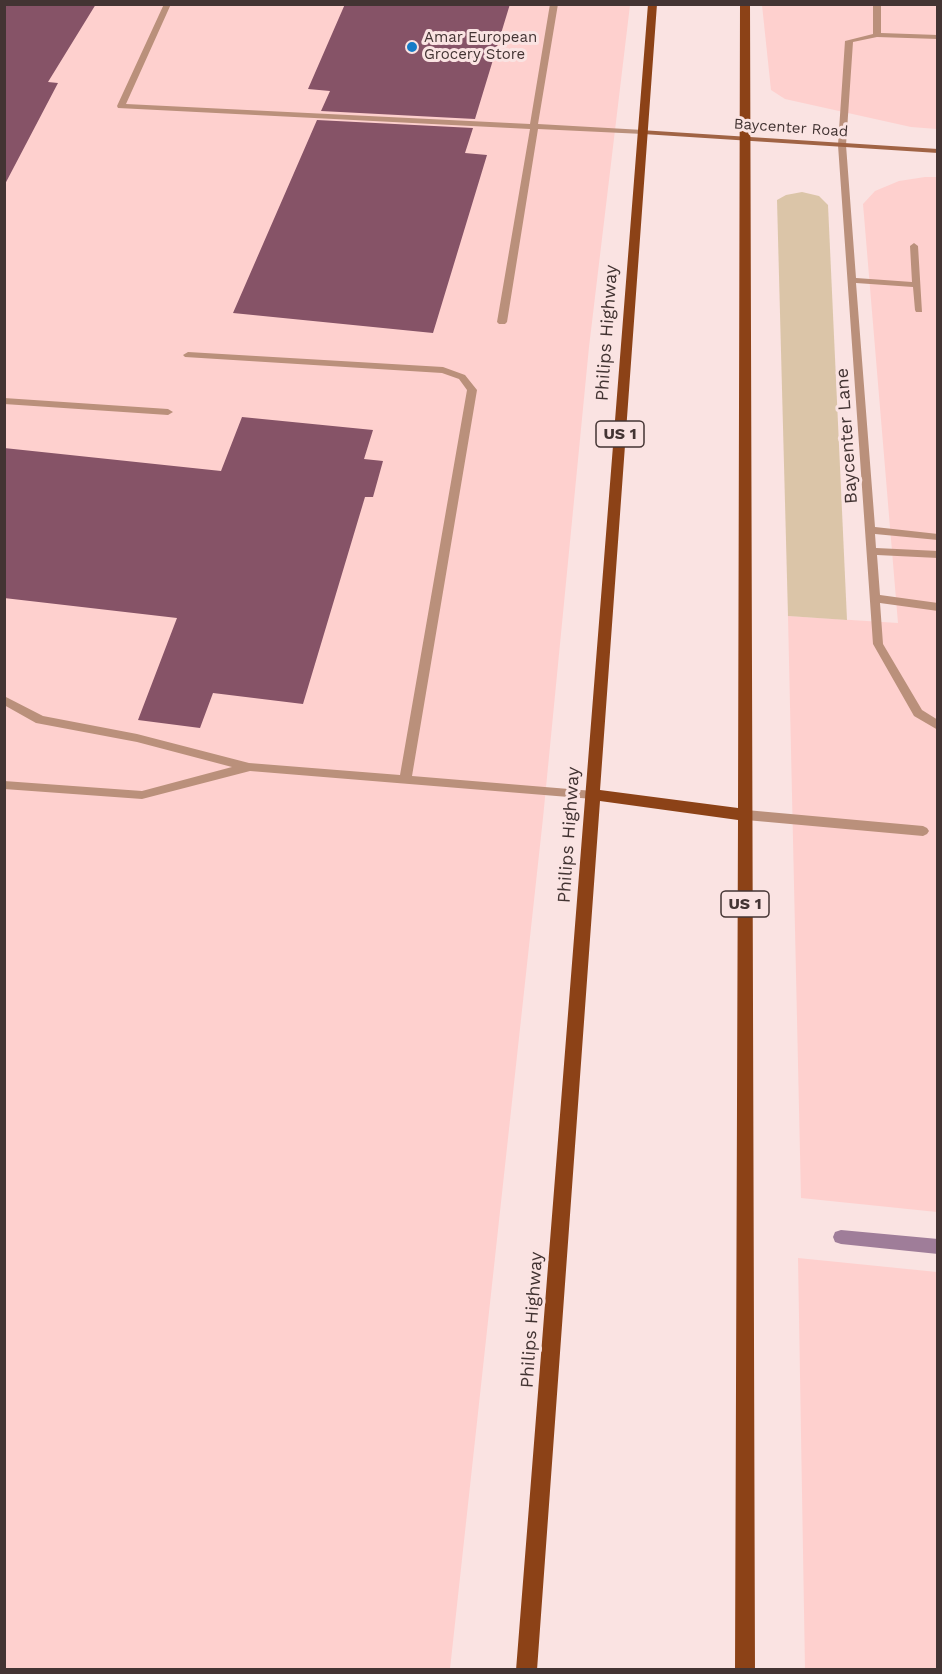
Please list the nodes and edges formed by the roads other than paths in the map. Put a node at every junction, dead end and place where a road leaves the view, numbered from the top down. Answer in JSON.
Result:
{"nodes":[{"id":1,"x":168,"y":4,"type":"edge"},
{"id":2,"x":554,"y":4,"type":"edge"},
{"id":3,"x":653,"y":4,"type":"edge"},
{"id":4,"x":746,"y":4,"type":"edge"},
{"id":5,"x":876,"y":4,"type":"edge"},
{"id":6,"x":877,"y":35,"type":"junction"},
{"id":7,"x":938,"y":38,"type":"edge"},
{"id":8,"x":536,"y":127,"type":"junction"},
{"id":9,"x":643,"y":132,"type":"junction"},
{"id":10,"x":746,"y":139,"type":"junction"},
{"id":11,"x":842,"y":145,"type":"junction"},
{"id":12,"x":938,"y":151,"type":"edge"},
{"id":13,"x":914,"y":246,"type":"dead end"},
{"id":14,"x":852,"y":280,"type":"junction"},
{"id":15,"x":917,"y":285,"type":"junction"},
{"id":16,"x":919,"y":310,"type":"dead end"},
{"id":17,"x":502,"y":322,"type":"dead end"},
{"id":18,"x":188,"y":355,"type":"dead end"},
{"id":19,"x":4,"y":401,"type":"edge"},
{"id":20,"x":168,"y":412,"type":"dead end"},
{"id":21,"x":871,"y":530,"type":"junction"},
{"id":22,"x":938,"y":537,"type":"edge"},
{"id":23,"x":871,"y":551,"type":"junction"},
{"id":24,"x":938,"y":555,"type":"edge"},
{"id":25,"x":874,"y":598,"type":"junction"},
{"id":26,"x":938,"y":607,"type":"edge"},
{"id":27,"x":4,"y":700,"type":"edge"},
{"id":28,"x":938,"y":726,"type":"edge"},
{"id":29,"x":250,"y":768,"type":"junction"},
{"id":30,"x":405,"y":780,"type":"junction"},
{"id":31,"x":4,"y":784,"type":"edge"},
{"id":32,"x":593,"y":795,"type":"junction"},
{"id":33,"x":746,"y":815,"type":"junction"},
{"id":34,"x":923,"y":831,"type":"dead end"},
{"id":35,"x":526,"y":1670,"type":"edge"},
{"id":36,"x":745,"y":1670,"type":"edge"}],
"edges":[{"from":1,"to":8,"type":"lane"},
{"from":2,"to":8,"type":"lane"},
{"from":3,"to":9,"type":"main road","name":"Philips Highway","number":"US 1"},
{"from":4,"to":10,"type":"main road","number":"US 1"},
{"from":5,"to":6,"type":"lane"},
{"from":6,"to":7,"type":"lane"},
{"from":6,"to":11,"type":"lane","name":"Baycenter Lane"},
{"from":8,"to":9,"type":"lane"},
{"from":8,"to":17,"type":"lane"},
{"from":9,"to":10,"type":"street","name":"Baycenter Road"},
{"from":9,"to":32,"type":"main road","name":"Philips Highway","number":"US 1"},
{"from":10,"to":11,"type":"street","name":"Baycenter Road"},
{"from":10,"to":33,"type":"main road","number":"US 1"},
{"from":11,"to":12,"type":"street","name":"Baycenter Road"},
{"from":11,"to":14,"type":"lane","name":"Baycenter Lane"},
{"from":13,"to":15,"type":"lane"},
{"from":14,"to":15,"type":"lane"},
{"from":14,"to":21,"type":"lane","name":"Baycenter Lane"},
{"from":15,"to":16,"type":"lane"},
{"from":18,"to":30,"type":"lane"},
{"from":19,"to":20,"type":"lane"},
{"from":21,"to":22,"type":"lane"},
{"from":21,"to":23,"type":"lane","name":"Baycenter Lane"},
{"from":23,"to":24,"type":"lane"},
{"from":23,"to":25,"type":"lane","name":"Baycenter Lane"},
{"from":25,"to":26,"type":"lane"},
{"from":25,"to":28,"type":"lane","name":"Baycenter Lane"},
{"from":27,"to":29,"type":"lane"},
{"from":29,"to":30,"type":"lane"},
{"from":29,"to":31,"type":"lane"},
{"from":30,"to":32,"type":"lane"},
{"from":32,"to":33,"type":"main road"},
{"from":32,"to":35,"type":"main road","name":"Philips Highway","number":"US 1"},
{"from":33,"to":34,"type":"lane"},
{"from":33,"to":36,"type":"main road","number":"US 1"}]}
